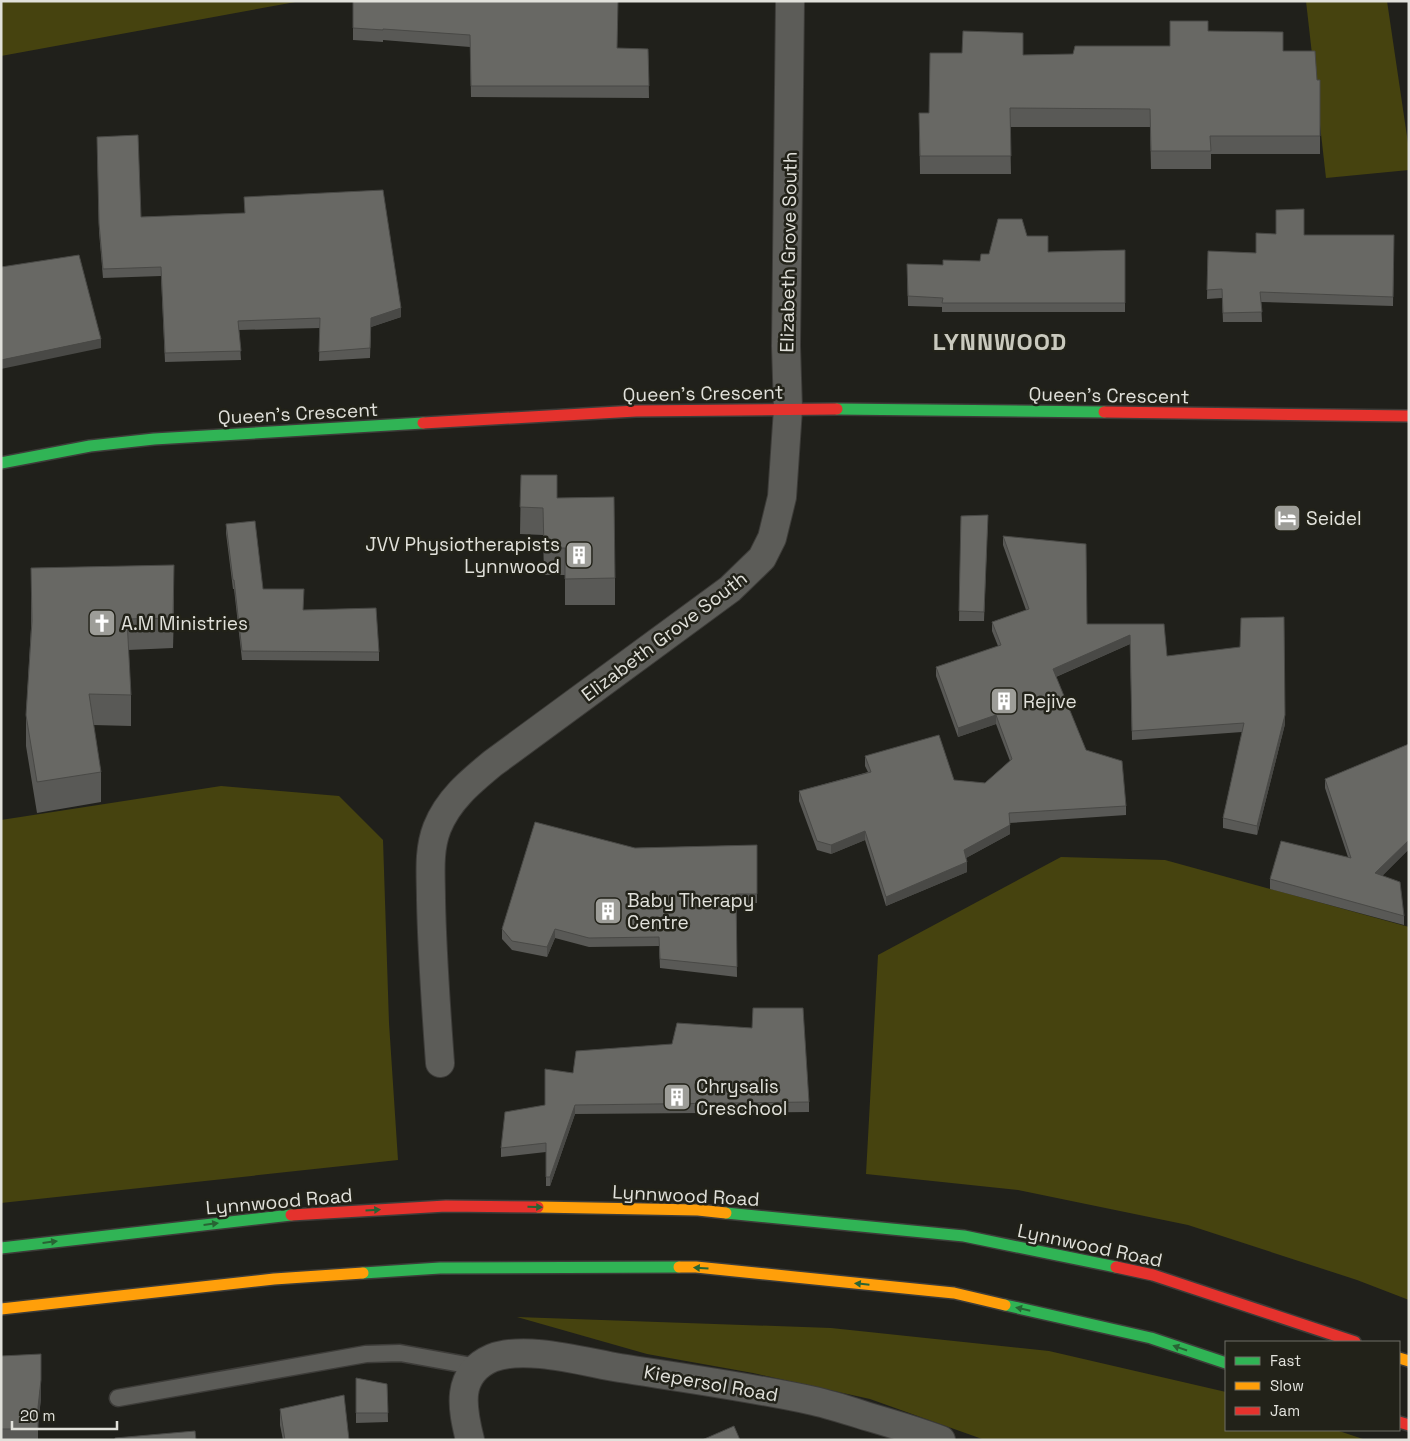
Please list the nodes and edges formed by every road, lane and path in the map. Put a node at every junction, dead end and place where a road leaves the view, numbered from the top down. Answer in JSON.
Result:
{"nodes":[{"id":1,"x":790,"y":1,"type":"edge"},
{"id":2,"x":788,"y":409,"type":"junction"},
{"id":3,"x":1409,"y":416,"type":"edge"},
{"id":4,"x":1,"y":463,"type":"edge"},
{"id":5,"x":440,"y":1063,"type":"dead end"},
{"id":6,"x":1,"y":1248,"type":"edge"},
{"id":7,"x":1,"y":1309,"type":"edge"},
{"id":8,"x":1351,"y":1341,"type":"edge"},
{"id":9,"x":1225,"y":1364,"type":"edge"},
{"id":10,"x":478,"y":1367,"type":"junction"},
{"id":11,"x":118,"y":1398,"type":"dead end"},
{"id":12,"x":470,"y":1440,"type":"edge"},
{"id":13,"x":941,"y":1440,"type":"edge"}],
"edges":[{"from":1,"to":2,"type":"street","name":"Elizabeth Grove South"},
{"from":2,"to":3,"type":"main road","name":"Queen's Crescent"},
{"from":2,"to":4,"type":"main road","name":"Queen's Crescent"},
{"from":2,"to":5,"type":"street","name":"Elizabeth Grove South"},
{"from":6,"to":8,"type":"main road","name":"Lynnwood Road","one_way":true},
{"from":9,"to":7,"type":"main road","one_way":true},
{"from":10,"to":11,"type":"lane"},
{"from":10,"to":12,"type":"street"},
{"from":10,"to":13,"type":"street","name":"Kiepersol Road"}]}
